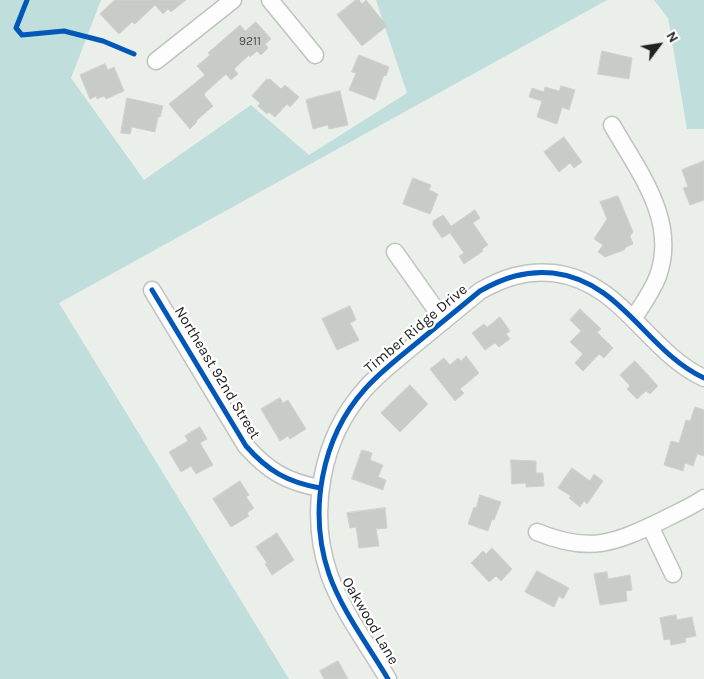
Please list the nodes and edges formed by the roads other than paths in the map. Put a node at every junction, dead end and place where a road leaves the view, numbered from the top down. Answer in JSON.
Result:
{"nodes":[{"id":1,"x":233,"y":0,"type":"edge"},
{"id":2,"x":270,"y":0,"type":"edge"},
{"id":3,"x":315,"y":55,"type":"dead end"},
{"id":4,"x":156,"y":61,"type":"dead end"},
{"id":5,"x":612,"y":125,"type":"dead end"},
{"id":6,"x":395,"y":252,"type":"dead end"},
{"id":7,"x":152,"y":290,"type":"dead end"},
{"id":8,"x":633,"y":319,"type":"junction"},
{"id":9,"x":444,"y":321,"type":"junction"},
{"id":10,"x":704,"y":378,"type":"edge"},
{"id":11,"x":320,"y":488,"type":"junction"},
{"id":12,"x":704,"y":498,"type":"edge"},
{"id":13,"x":650,"y":526,"type":"junction"},
{"id":14,"x":538,"y":532,"type":"dead end"},
{"id":15,"x":673,"y":574,"type":"dead end"},
{"id":16,"x":388,"y":679,"type":"edge"}],
"edges":[{"from":1,"to":4,"type":"street"},
{"from":2,"to":3,"type":"street"},
{"from":5,"to":8,"type":"street"},
{"from":6,"to":9,"type":"street"},
{"from":7,"to":11,"type":"street","name":"Northeast 92nd Street"},
{"from":8,"to":9,"type":"street","name":"Timber Ridge Drive"},
{"from":8,"to":10,"type":"street","name":"Timber Ridge Drive"},
{"from":9,"to":11,"type":"street","name":"Timber Ridge Drive"},
{"from":11,"to":16,"type":"street","name":"Oakwood Lane"},
{"from":12,"to":13,"type":"street"},
{"from":13,"to":14,"type":"street"},
{"from":13,"to":15,"type":"street"}]}
